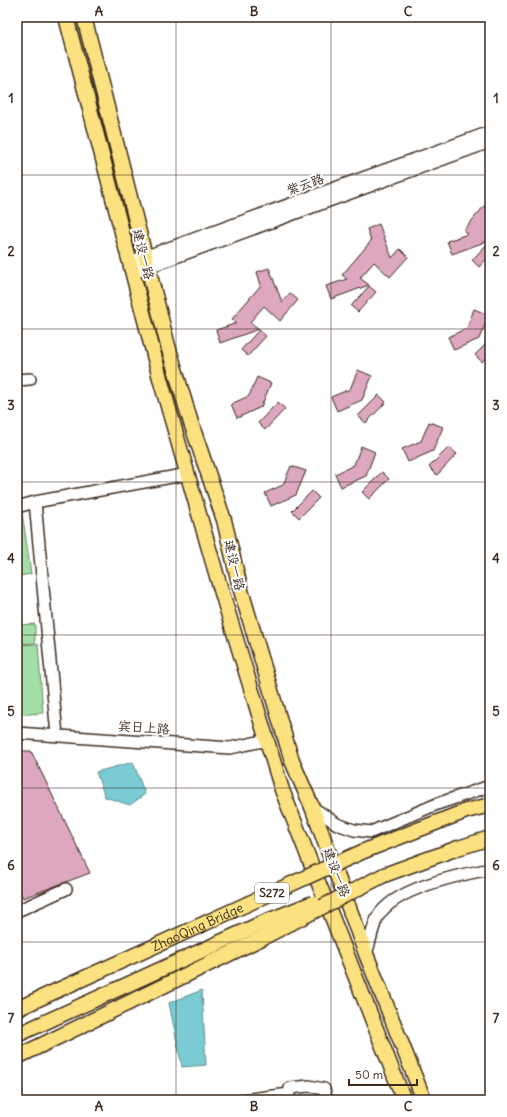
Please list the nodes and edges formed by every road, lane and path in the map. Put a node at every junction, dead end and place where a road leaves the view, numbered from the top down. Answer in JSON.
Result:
{"nodes":[{"id":1,"x":66,"y":17,"type":"edge"},
{"id":2,"x":84,"y":17,"type":"edge"},
{"id":3,"x":490,"y":132,"type":"edge"},
{"id":4,"x":490,"y":142,"type":"edge"},
{"id":5,"x":125,"y":179,"type":"junction"},
{"id":6,"x":109,"y":182,"type":"junction"},
{"id":7,"x":147,"y":262,"type":"junction"},
{"id":8,"x":131,"y":268,"type":"junction"},
{"id":9,"x":30,"y":379,"type":"dead end"},
{"id":10,"x":17,"y":380,"type":"edge"},
{"id":11,"x":188,"y":474,"type":"junction"},
{"id":12,"x":35,"y":502,"type":"junction"},
{"id":13,"x":17,"y":507,"type":"edge"},
{"id":14,"x":17,"y":733,"type":"edge"},
{"id":15,"x":57,"y":735,"type":"junction"},
{"id":16,"x":267,"y":740,"type":"junction"},
{"id":17,"x":490,"y":786,"type":"edge"},
{"id":18,"x":490,"y":805,"type":"edge"},
{"id":19,"x":312,"y":807,"type":"junction"},
{"id":20,"x":490,"y":838,"type":"edge"},
{"id":21,"x":490,"y":869,"type":"edge"},
{"id":22,"x":384,"y":875,"type":"junction"},
{"id":23,"x":66,"y":890,"type":"dead end"},
{"id":24,"x":17,"y":911,"type":"edge"},
{"id":25,"x":366,"y":954,"type":"junction"},
{"id":26,"x":58,"y":990,"type":"junction"},
{"id":27,"x":17,"y":1003,"type":"edge"},
{"id":28,"x":17,"y":1009,"type":"edge"},
{"id":29,"x":17,"y":1035,"type":"edge"},
{"id":30,"x":17,"y":1057,"type":"edge"},
{"id":31,"x":244,"y":1100,"type":"edge"},
{"id":32,"x":327,"y":1100,"type":"edge"},
{"id":33,"x":404,"y":1100,"type":"edge"},
{"id":34,"x":424,"y":1100,"type":"edge"}],
"edges":[{"from":1,"to":6,"type":"main road","name":"建设一路"},
{"from":2,"to":5,"type":"main road","name":"建设一路"},
{"from":3,"to":7,"type":"street","name":"紫云路"},
{"from":4,"to":7,"type":"street","name":"紫云路"},
{"from":5,"to":6,"type":"street"},
{"from":5,"to":7,"type":"main road","name":"建设一路"},
{"from":6,"to":8,"type":"main road","name":"建设一路"},
{"from":7,"to":8,"type":"street","name":"紫云路"},
{"from":7,"to":19,"type":"main road","name":"建设一路"},
{"from":8,"to":11,"type":"main road","name":"建设一路"},
{"from":9,"to":10,"type":"street"},
{"from":11,"to":12,"type":"street"},
{"from":11,"to":16,"type":"main road","name":"建设一路"},
{"from":12,"to":13,"type":"street"},
{"from":12,"to":15,"type":"street"},
{"from":14,"to":15,"type":"street","name":"宾日上路"},
{"from":15,"to":16,"type":"street","name":"宾日上路"},
{"from":16,"to":33,"type":"main road","name":"建设一路"},
{"from":17,"to":19,"type":"street"},
{"from":18,"to":26,"type":"main road","name":"ZhaoQing Bridge","number":"S272","bridge":true},
{"from":19,"to":25,"type":"main road","name":"建设一路"},
{"from":20,"to":22,"type":"main road","name":"ZhaoQing Bridge","number":"S272"},
{"from":21,"to":25,"type":"street"},
{"from":22,"to":29,"type":"main road","name":"ZhaoQing Bridge","number":"S272","bridge":true},
{"from":22,"to":30,"type":"main road","bridge":true},
{"from":23,"to":24,"type":"street"},
{"from":25,"to":34,"type":"main road","name":"建设一路"},
{"from":26,"to":27,"type":"main road"},
{"from":26,"to":28,"type":"main road","name":"ZhaoQing Bridge","number":"S272"},
{"from":31,"to":32,"type":"street"}]}
